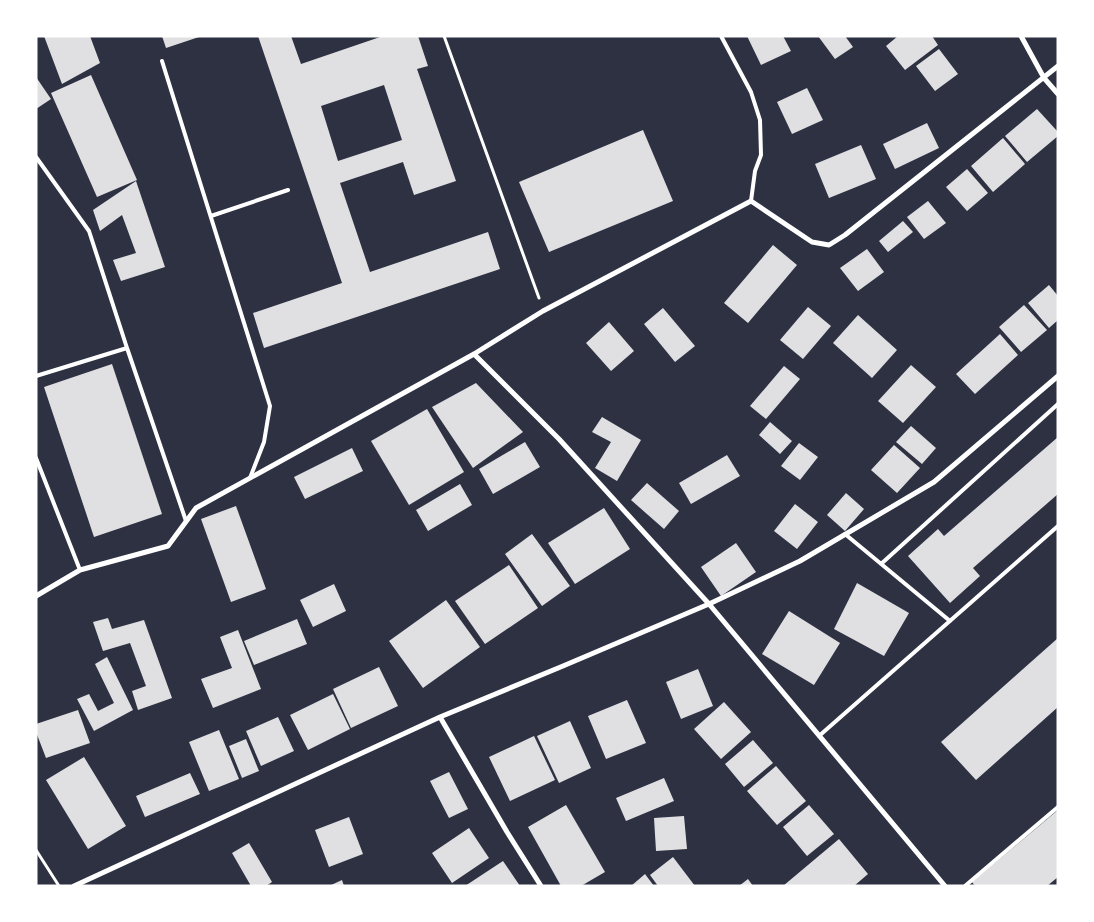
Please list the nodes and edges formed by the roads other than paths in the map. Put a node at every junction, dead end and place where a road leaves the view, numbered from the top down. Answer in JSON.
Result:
{"nodes":[{"id":1,"x":721,"y":36,"type":"edge"},
{"id":2,"x":1021,"y":36,"type":"edge"},
{"id":3,"x":162,"y":62,"type":"dead end"},
{"id":4,"x":1058,"y":66,"type":"edge"},
{"id":5,"x":1044,"y":78,"type":"junction"},
{"id":6,"x":1058,"y":94,"type":"edge"},
{"id":7,"x":36,"y":157,"type":"edge"},
{"id":8,"x":288,"y":190,"type":"dead end"},
{"id":9,"x":751,"y":201,"type":"junction"},
{"id":10,"x":211,"y":216,"type":"junction"},
{"id":11,"x":127,"y":348,"type":"junction"},
{"id":12,"x":474,"y":354,"type":"junction"},
{"id":13,"x":36,"y":376,"type":"edge"},
{"id":14,"x":1058,"y":376,"type":"edge"},
{"id":15,"x":1058,"y":404,"type":"edge"},
{"id":16,"x":36,"y":458,"type":"edge"},
{"id":17,"x":250,"y":478,"type":"junction"},
{"id":18,"x":186,"y":521,"type":"junction"},
{"id":19,"x":1058,"y":526,"type":"edge"},
{"id":20,"x":845,"y":534,"type":"junction"},
{"id":21,"x":881,"y":564,"type":"junction"},
{"id":22,"x":80,"y":570,"type":"junction"},
{"id":23,"x":36,"y":596,"type":"edge"},
{"id":24,"x":709,"y":604,"type":"junction"},
{"id":25,"x":950,"y":621,"type":"junction"},
{"id":26,"x":440,"y":716,"type":"junction"},
{"id":27,"x":819,"y":736,"type":"junction"},
{"id":28,"x":1058,"y":807,"type":"edge"},
{"id":29,"x":76,"y":885,"type":"edge"},
{"id":30,"x":541,"y":886,"type":"edge"},
{"id":31,"x":945,"y":886,"type":"edge"},
{"id":32,"x":965,"y":886,"type":"edge"}],
"edges":[{"from":1,"to":9,"type":"lane"},
{"from":2,"to":5,"type":"street"},
{"from":3,"to":10,"type":"lane"},
{"from":4,"to":5,"type":"street"},
{"from":5,"to":6,"type":"street"},
{"from":5,"to":9,"type":"street"},
{"from":7,"to":11,"type":"lane"},
{"from":8,"to":10,"type":"lane"},
{"from":9,"to":12,"type":"street"},
{"from":10,"to":17,"type":"lane"},
{"from":11,"to":13,"type":"lane"},
{"from":11,"to":18,"type":"lane"},
{"from":12,"to":17,"type":"street"},
{"from":12,"to":24,"type":"street"},
{"from":14,"to":20,"type":"street"},
{"from":15,"to":21,"type":"lane"},
{"from":16,"to":22,"type":"lane"},
{"from":17,"to":18,"type":"street"},
{"from":18,"to":22,"type":"street"},
{"from":19,"to":25,"type":"lane"},
{"from":20,"to":21,"type":"lane"},
{"from":20,"to":24,"type":"street"},
{"from":21,"to":25,"type":"lane"},
{"from":22,"to":23,"type":"street"},
{"from":24,"to":26,"type":"street"},
{"from":24,"to":27,"type":"street"},
{"from":25,"to":27,"type":"lane"},
{"from":26,"to":29,"type":"street"},
{"from":26,"to":30,"type":"street"},
{"from":27,"to":31,"type":"street"},
{"from":28,"to":32,"type":"lane"}]}
